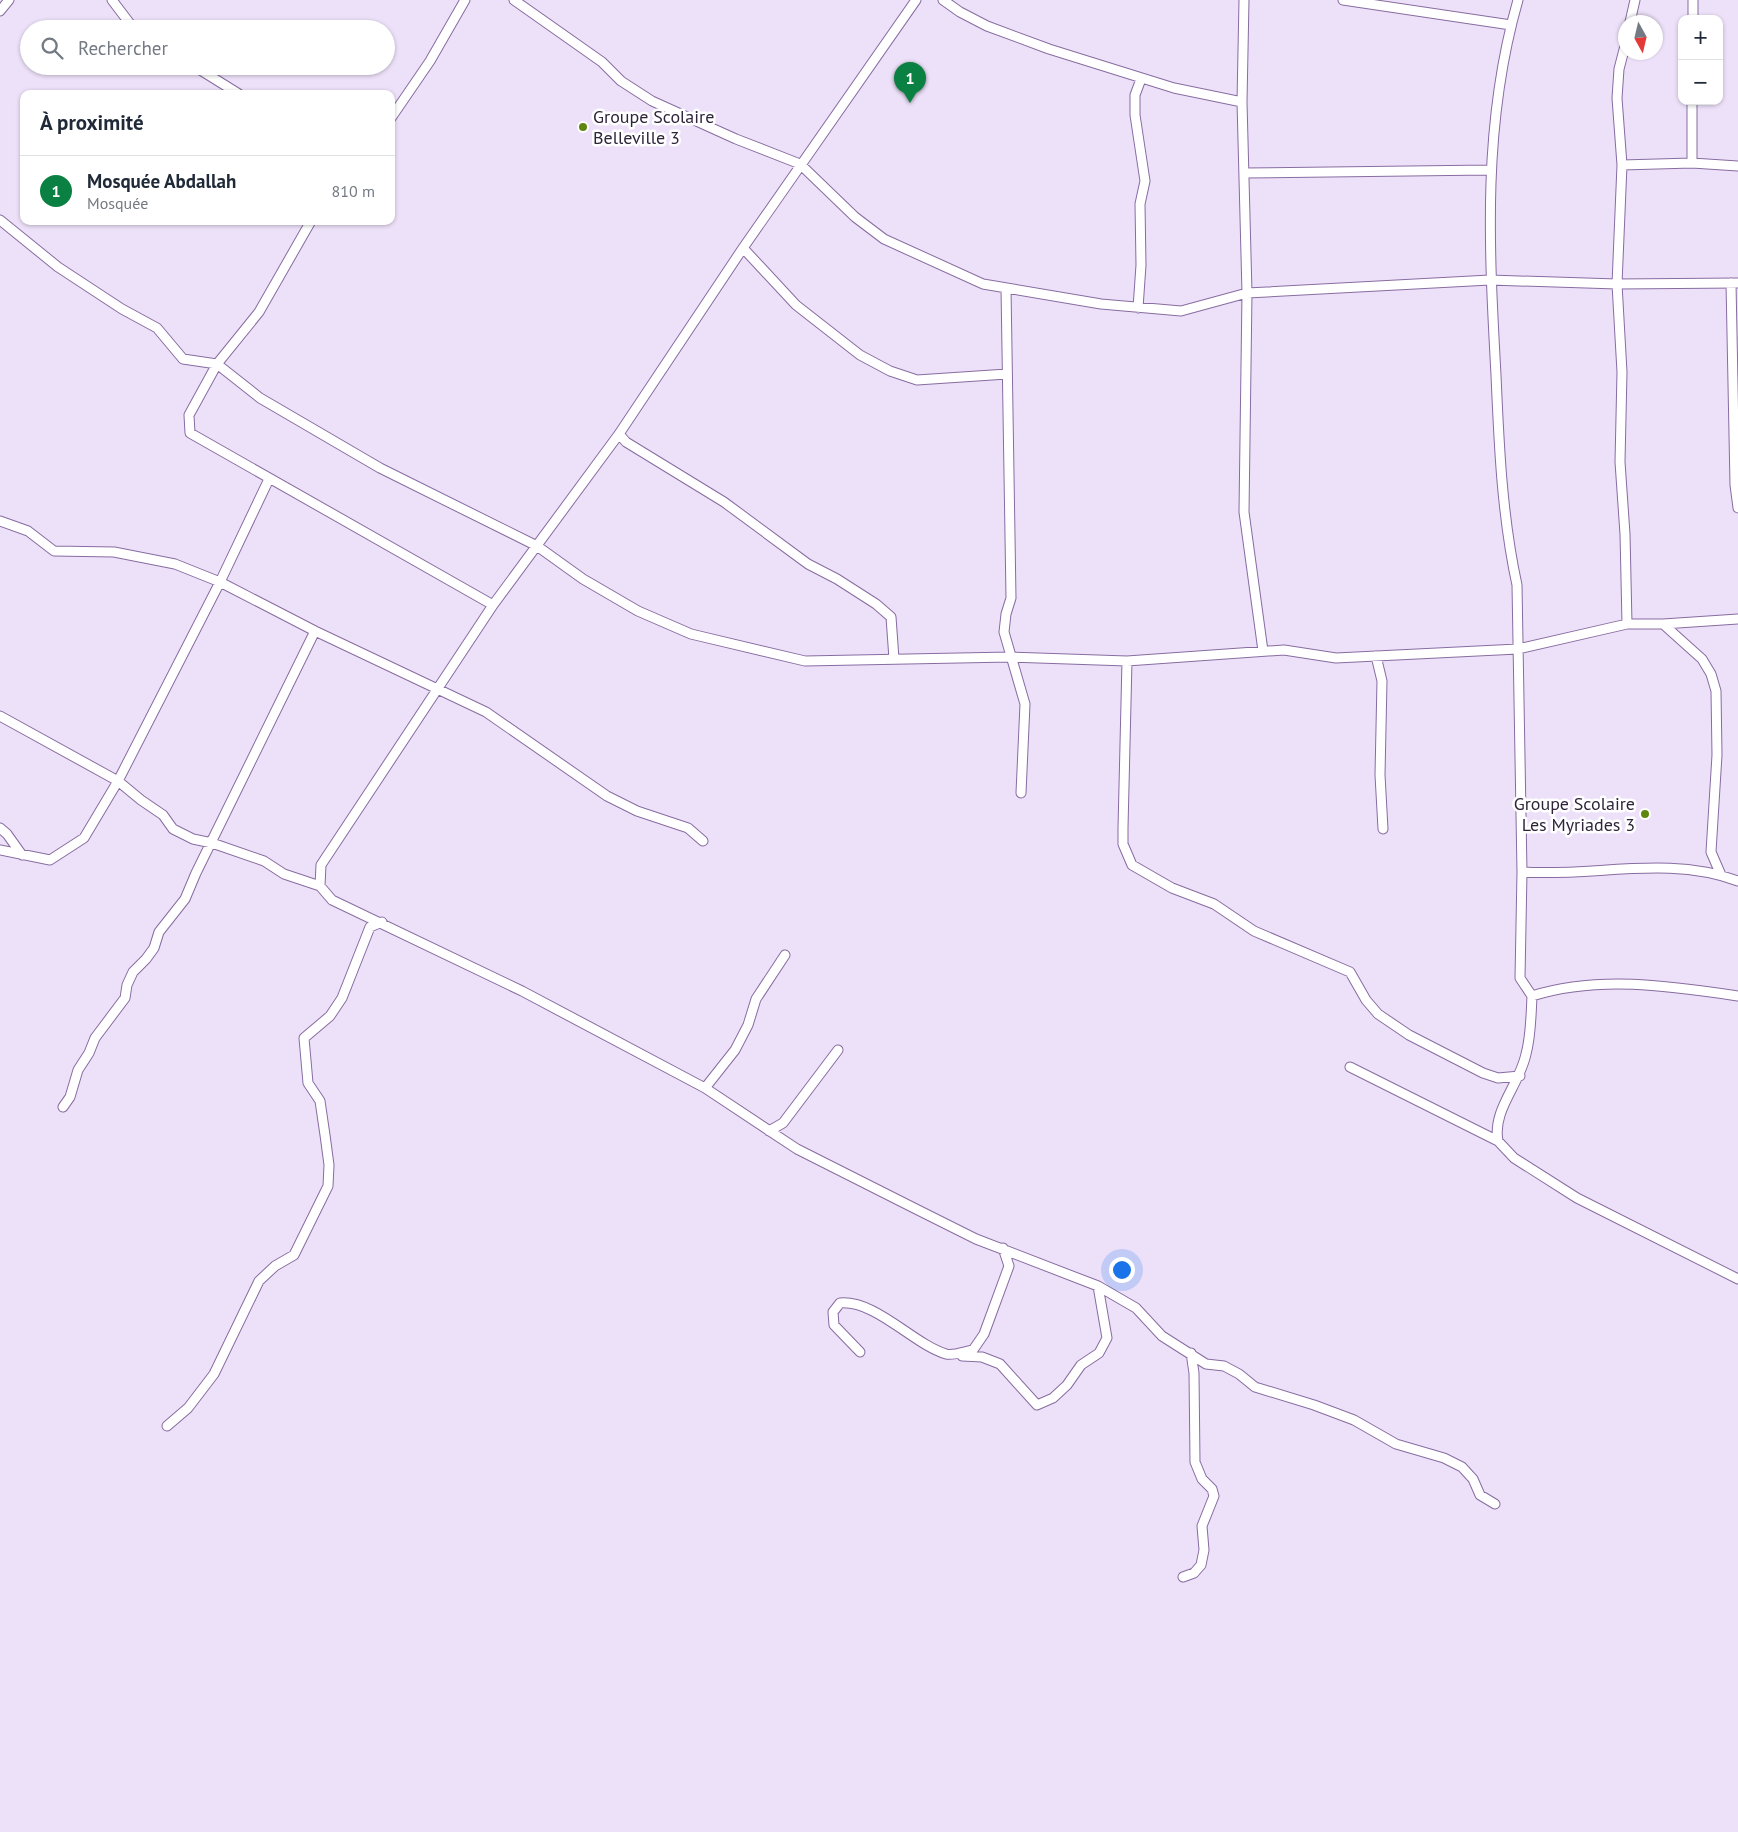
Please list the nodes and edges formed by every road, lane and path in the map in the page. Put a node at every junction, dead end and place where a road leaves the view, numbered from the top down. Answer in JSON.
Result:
{"nodes":[{"id":1,"x":8,"y":0,"type":"edge"},
{"id":2,"x":112,"y":0,"type":"edge"},
{"id":3,"x":465,"y":0,"type":"edge"},
{"id":4,"x":514,"y":0,"type":"edge"},
{"id":5,"x":916,"y":0,"type":"edge"},
{"id":6,"x":944,"y":0,"type":"edge"},
{"id":7,"x":1244,"y":0,"type":"edge"},
{"id":8,"x":1343,"y":0,"type":"edge"},
{"id":9,"x":1518,"y":0,"type":"edge"},
{"id":10,"x":1635,"y":0,"type":"edge"},
{"id":11,"x":1693,"y":0,"type":"edge"},
{"id":12,"x":0,"y":11,"type":"edge"},
{"id":13,"x":1632,"y":15,"type":"edge"},
{"id":14,"x":1693,"y":15,"type":"edge"},
{"id":15,"x":127,"y":20,"type":"edge"},
{"id":16,"x":1511,"y":25,"type":"junction"},
{"id":17,"x":1622,"y":60,"type":"edge"},
{"id":18,"x":209,"y":75,"type":"edge"},
{"id":19,"x":1141,"y":79,"type":"junction"},
{"id":20,"x":233,"y":90,"type":"edge"},
{"id":21,"x":1242,"y":102,"type":"junction"},
{"id":22,"x":1692,"y":105,"type":"edge"},
{"id":23,"x":395,"y":112,"type":"edge"},
{"id":24,"x":1692,"y":163,"type":"junction"},
{"id":25,"x":800,"y":164,"type":"junction"},
{"id":26,"x":1622,"y":165,"type":"junction"},
{"id":27,"x":1738,"y":166,"type":"edge"},
{"id":28,"x":1490,"y":170,"type":"junction"},
{"id":29,"x":1244,"y":174,"type":"junction"},
{"id":30,"x":0,"y":220,"type":"edge"},
{"id":31,"x":310,"y":225,"type":"edge"},
{"id":32,"x":742,"y":248,"type":"junction"},
{"id":33,"x":1490,"y":280,"type":"junction"},
{"id":34,"x":1734,"y":283,"type":"edge"},
{"id":35,"x":1617,"y":284,"type":"junction"},
{"id":36,"x":1006,"y":288,"type":"junction"},
{"id":37,"x":1247,"y":293,"type":"junction"},
{"id":38,"x":1138,"y":308,"type":"junction"},
{"id":39,"x":217,"y":364,"type":"junction"},
{"id":40,"x":1007,"y":374,"type":"junction"},
{"id":41,"x":619,"y":434,"type":"junction"},
{"id":42,"x":269,"y":479,"type":"junction"},
{"id":43,"x":1738,"y":508,"type":"edge"},
{"id":44,"x":0,"y":521,"type":"edge"},
{"id":45,"x":537,"y":546,"type":"junction"},
{"id":46,"x":220,"y":582,"type":"junction"},
{"id":47,"x":493,"y":605,"type":"junction"},
{"id":48,"x":1738,"y":619,"type":"edge"},
{"id":49,"x":1627,"y":624,"type":"junction"},
{"id":50,"x":1663,"y":624,"type":"junction"},
{"id":51,"x":315,"y":631,"type":"junction"},
{"id":52,"x":1518,"y":648,"type":"junction"},
{"id":53,"x":1263,"y":651,"type":"junction"},
{"id":54,"x":1010,"y":656,"type":"junction"},
{"id":55,"x":1376,"y":656,"type":"junction"},
{"id":56,"x":894,"y":659,"type":"junction"},
{"id":57,"x":1126,"y":660,"type":"junction"},
{"id":58,"x":437,"y":689,"type":"junction"},
{"id":59,"x":0,"y":716,"type":"edge"},
{"id":60,"x":118,"y":781,"type":"junction"},
{"id":61,"x":1021,"y":793,"type":"dead end"},
{"id":62,"x":0,"y":828,"type":"edge"},
{"id":63,"x":1383,"y":829,"type":"dead end"},
{"id":64,"x":703,"y":841,"type":"dead end"},
{"id":65,"x":212,"y":843,"type":"junction"},
{"id":66,"x":0,"y":850,"type":"edge"},
{"id":67,"x":22,"y":856,"type":"junction"},
{"id":68,"x":1522,"y":872,"type":"junction"},
{"id":69,"x":1721,"y":875,"type":"junction"},
{"id":70,"x":1738,"y":881,"type":"edge"},
{"id":71,"x":320,"y":886,"type":"junction"},
{"id":72,"x":382,"y":922,"type":"junction"},
{"id":73,"x":784,"y":955,"type":"dead end"},
{"id":74,"x":1532,"y":996,"type":"junction"},
{"id":75,"x":1738,"y":996,"type":"edge"},
{"id":76,"x":838,"y":1050,"type":"dead end"},
{"id":77,"x":1350,"y":1067,"type":"dead end"},
{"id":78,"x":1520,"y":1076,"type":"junction"},
{"id":79,"x":705,"y":1088,"type":"junction"},
{"id":80,"x":63,"y":1107,"type":"dead end"},
{"id":81,"x":769,"y":1131,"type":"junction"},
{"id":82,"x":1498,"y":1141,"type":"junction"},
{"id":83,"x":1003,"y":1248,"type":"junction"},
{"id":84,"x":1738,"y":1279,"type":"edge"},
{"id":85,"x":1098,"y":1286,"type":"junction"},
{"id":86,"x":860,"y":1352,"type":"dead end"},
{"id":87,"x":1191,"y":1353,"type":"junction"},
{"id":88,"x":948,"y":1355,"type":"junction"},
{"id":89,"x":167,"y":1426,"type":"dead end"},
{"id":90,"x":1495,"y":1504,"type":"dead end"},
{"id":91,"x":1184,"y":1577,"type":"dead end"}],
"edges":[{"from":1,"to":12,"type":"street"},
{"from":2,"to":15,"type":"street"},
{"from":3,"to":23,"type":"street"},
{"from":4,"to":25,"type":"street"},
{"from":5,"to":25,"type":"street"},
{"from":6,"to":19,"type":"street"},
{"from":7,"to":21,"type":"street"},
{"from":8,"to":16,"type":"street"},
{"from":9,"to":16,"type":"street"},
{"from":10,"to":13,"type":"street"},
{"from":11,"to":14,"type":"street"},
{"from":16,"to":28,"type":"street"},
{"from":17,"to":26,"type":"street"},
{"from":18,"to":20,"type":"street"},
{"from":19,"to":21,"type":"street"},
{"from":19,"to":38,"type":"street"},
{"from":21,"to":29,"type":"street"},
{"from":22,"to":24,"type":"street"},
{"from":24,"to":26,"type":"street"},
{"from":24,"to":27,"type":"street"},
{"from":25,"to":32,"type":"street"},
{"from":25,"to":36,"type":"street"},
{"from":26,"to":35,"type":"street"},
{"from":28,"to":29,"type":"street"},
{"from":28,"to":33,"type":"street"},
{"from":29,"to":37,"type":"street"},
{"from":30,"to":39,"type":"street"},
{"from":31,"to":39,"type":"street"},
{"from":32,"to":40,"type":"street"},
{"from":32,"to":41,"type":"street"},
{"from":33,"to":35,"type":"street"},
{"from":33,"to":37,"type":"street"},
{"from":33,"to":52,"type":"street"},
{"from":34,"to":35,"type":"street"},
{"from":34,"to":43,"type":"street"},
{"from":35,"to":49,"type":"street"},
{"from":36,"to":38,"type":"street"},
{"from":36,"to":40,"type":"street"},
{"from":37,"to":38,"type":"street"},
{"from":37,"to":53,"type":"street"},
{"from":39,"to":42,"type":"street"},
{"from":39,"to":45,"type":"street"},
{"from":40,"to":54,"type":"street"},
{"from":41,"to":45,"type":"street"},
{"from":41,"to":56,"type":"street"},
{"from":42,"to":46,"type":"street"},
{"from":42,"to":47,"type":"street"},
{"from":44,"to":46,"type":"street"},
{"from":45,"to":47,"type":"street"},
{"from":45,"to":56,"type":"street"},
{"from":46,"to":51,"type":"street"},
{"from":46,"to":60,"type":"street"},
{"from":47,"to":58,"type":"street"},
{"from":48,"to":50,"type":"street"},
{"from":49,"to":50,"type":"street"},
{"from":49,"to":52,"type":"street"},
{"from":50,"to":69,"type":"street"},
{"from":51,"to":58,"type":"street"},
{"from":51,"to":65,"type":"street"},
{"from":52,"to":55,"type":"street"},
{"from":52,"to":68,"type":"street"},
{"from":53,"to":55,"type":"street"},
{"from":53,"to":57,"type":"street"},
{"from":54,"to":56,"type":"street"},
{"from":54,"to":57,"type":"street"},
{"from":54,"to":61,"type":"street"},
{"from":55,"to":63,"type":"street"},
{"from":57,"to":78,"type":"street"},
{"from":58,"to":64,"type":"street"},
{"from":58,"to":71,"type":"street"},
{"from":59,"to":60,"type":"street"},
{"from":60,"to":65,"type":"street"},
{"from":60,"to":67,"type":"street"},
{"from":62,"to":67,"type":"street"},
{"from":65,"to":71,"type":"street"},
{"from":65,"to":80,"type":"street"},
{"from":66,"to":67,"type":"street"},
{"from":68,"to":69,"type":"street"},
{"from":68,"to":74,"type":"street"},
{"from":69,"to":70,"type":"street"},
{"from":71,"to":72,"type":"street"},
{"from":72,"to":79,"type":"street"},
{"from":72,"to":89,"type":"street"},
{"from":73,"to":79,"type":"street"},
{"from":74,"to":75,"type":"street"},
{"from":74,"to":78,"type":"street"},
{"from":76,"to":81,"type":"street"},
{"from":77,"to":82,"type":"street"},
{"from":78,"to":82,"type":"street"},
{"from":79,"to":81,"type":"street"},
{"from":81,"to":83,"type":"street"},
{"from":82,"to":84,"type":"street"},
{"from":83,"to":85,"type":"street"},
{"from":83,"to":88,"type":"street"},
{"from":85,"to":87,"type":"street"},
{"from":85,"to":88,"type":"street"},
{"from":86,"to":88,"type":"street"},
{"from":87,"to":90,"type":"street"},
{"from":87,"to":91,"type":"street"}]}
